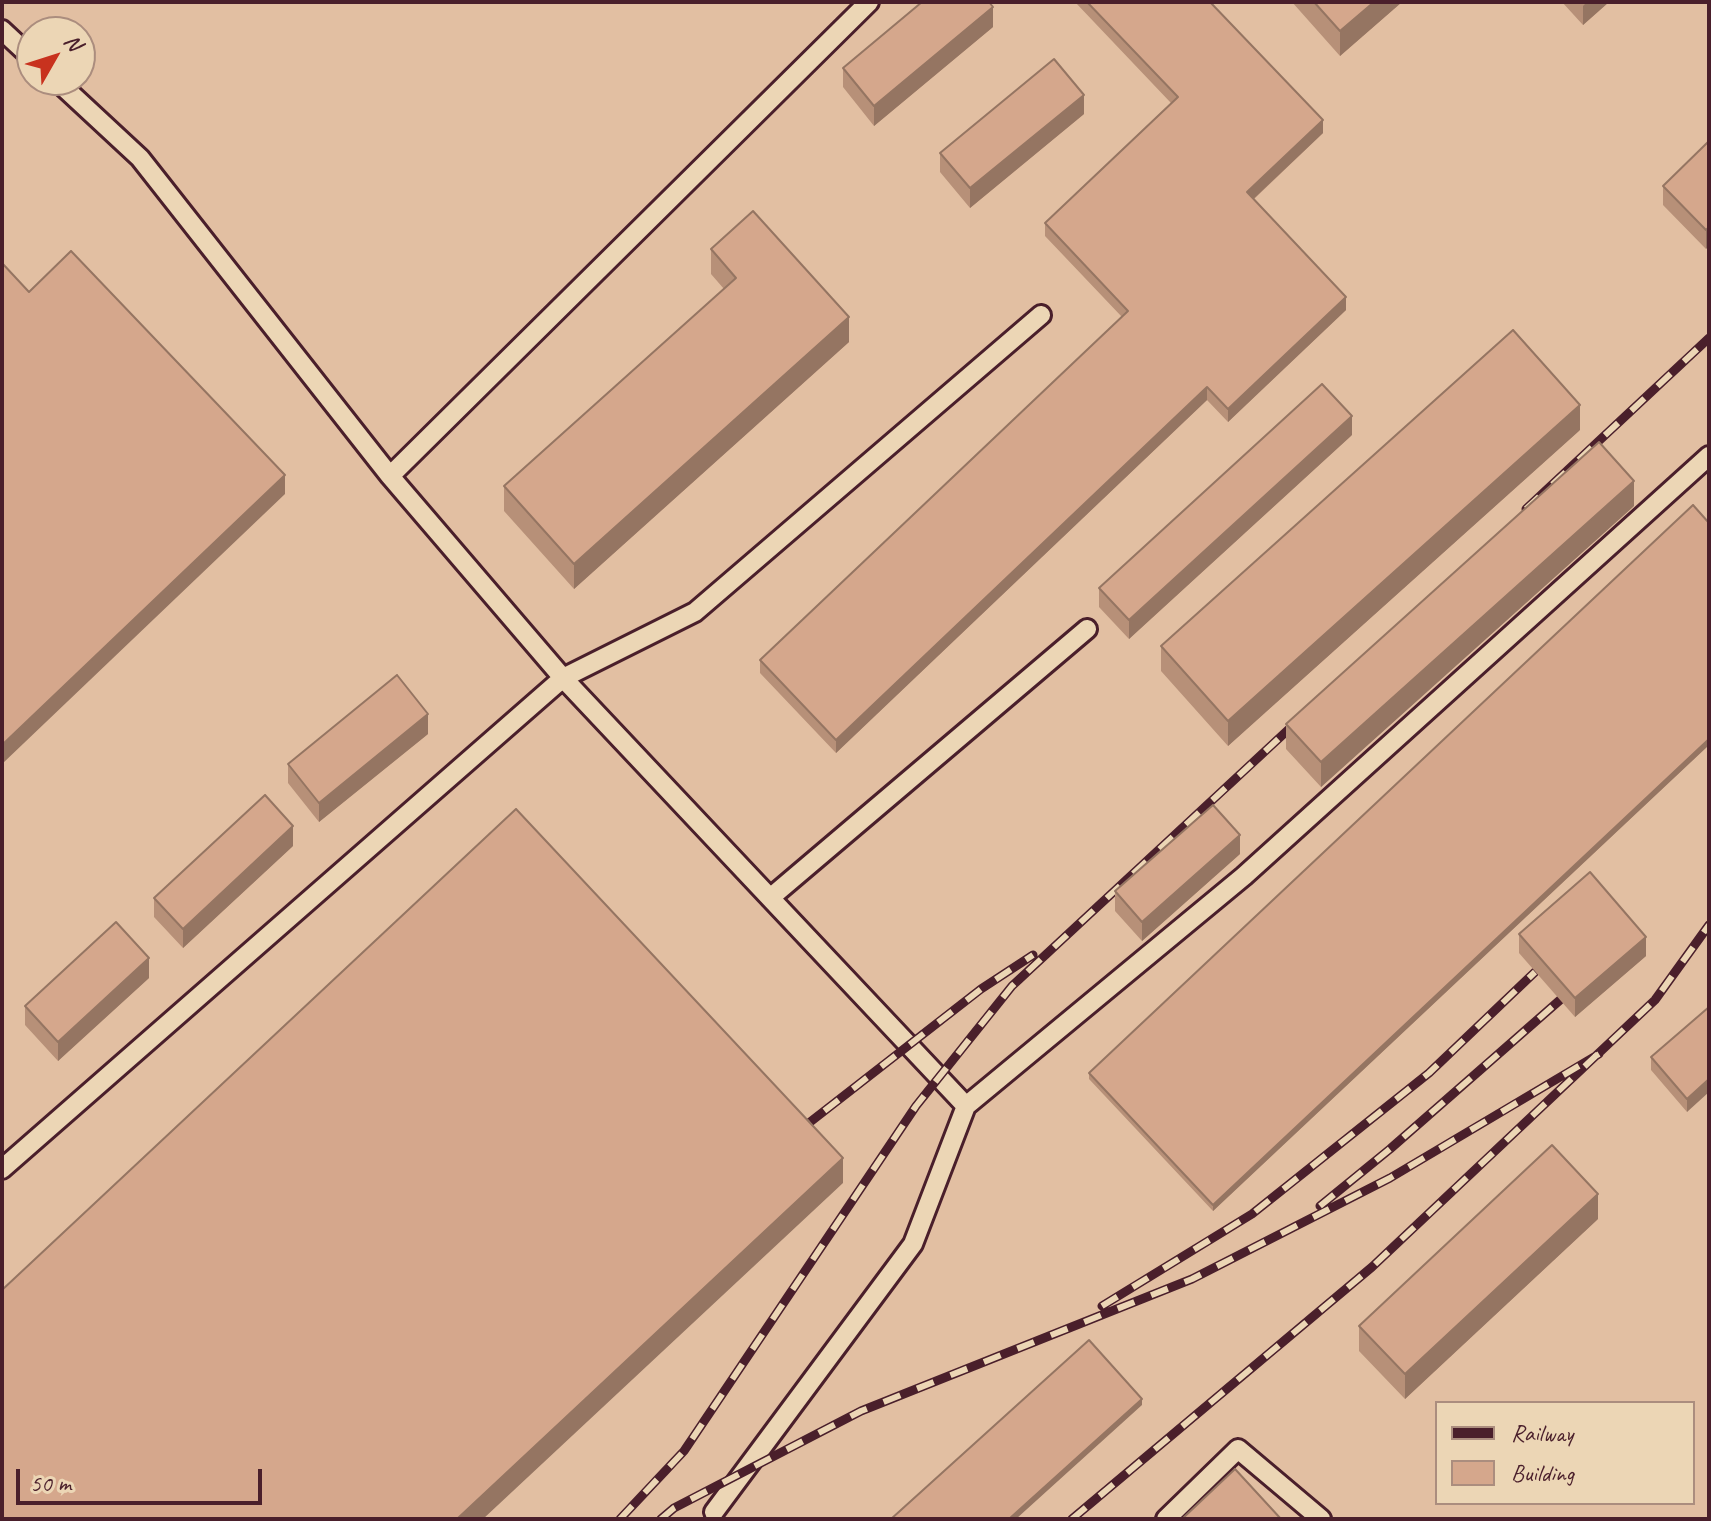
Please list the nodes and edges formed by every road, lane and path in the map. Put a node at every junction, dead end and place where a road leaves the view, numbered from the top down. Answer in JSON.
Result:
{"nodes":[{"id":1,"x":869,"y":2,"type":"edge"},
{"id":2,"x":73,"y":96,"type":"edge"},
{"id":3,"x":1041,"y":315,"type":"dead end"},
{"id":4,"x":1709,"y":456,"type":"edge"},
{"id":5,"x":390,"y":476,"type":"junction"},
{"id":6,"x":1087,"y":629,"type":"dead end"},
{"id":7,"x":563,"y":678,"type":"junction"},
{"id":8,"x":770,"y":898,"type":"junction"},
{"id":9,"x":966,"y":1106,"type":"junction"},
{"id":10,"x":2,"y":1169,"type":"edge"},
{"id":11,"x":714,"y":1512,"type":"dead end"},
{"id":12,"x":1166,"y":1519,"type":"edge"},
{"id":13,"x":1321,"y":1519,"type":"edge"}],
"edges":[{"from":1,"to":5,"type":"lane"},
{"from":2,"to":5,"type":"lane"},
{"from":3,"to":7,"type":"lane"},
{"from":4,"to":9,"type":"lane"},
{"from":5,"to":7,"type":"lane"},
{"from":6,"to":8,"type":"lane"},
{"from":7,"to":8,"type":"lane"},
{"from":7,"to":10,"type":"lane"},
{"from":8,"to":9,"type":"lane"},
{"from":9,"to":11,"type":"lane"},
{"from":12,"to":13,"type":"lane"}]}
